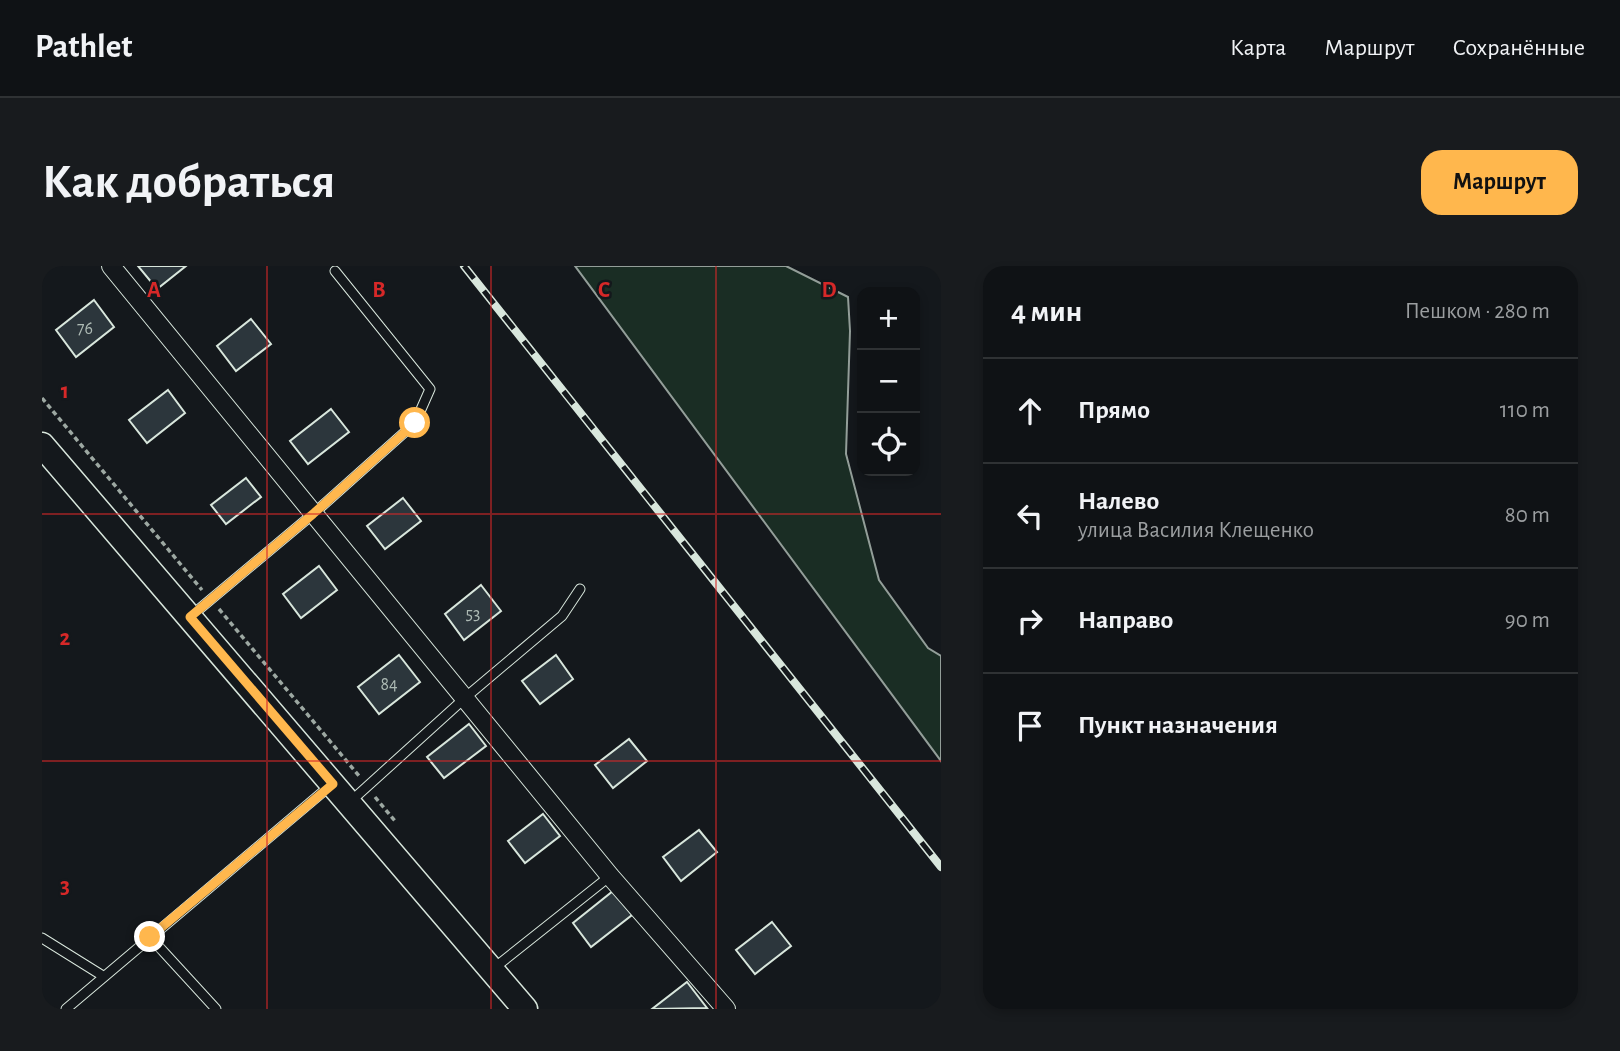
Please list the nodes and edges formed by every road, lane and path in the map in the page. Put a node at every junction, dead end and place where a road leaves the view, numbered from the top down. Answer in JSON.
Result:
{"nodes":[{"id":1,"x":111,"y":266,"type":"edge"},
{"id":2,"x":335,"y":271,"type":"dead end"},
{"id":3,"x":42,"y":398,"type":"edge"},
{"id":4,"x":42,"y":444,"type":"edge"},
{"id":5,"x":313,"y":514,"type":"junction"},
{"id":6,"x":580,"y":589,"type":"dead end"},
{"id":7,"x":211,"y":599,"type":"junction"},
{"id":8,"x":190,"y":617,"type":"junction"},
{"id":9,"x":466,"y":697,"type":"junction"},
{"id":10,"x":333,"y":784,"type":"junction"},
{"id":11,"x":367,"y":786,"type":"junction"},
{"id":12,"x":349,"y":803,"type":"junction"},
{"id":13,"x":401,"y":829,"type":"dead end"},
{"id":14,"x":610,"y":876,"type":"junction"},
{"id":15,"x":150,"y":937,"type":"junction"},
{"id":16,"x":42,"y":938,"type":"edge"},
{"id":17,"x":491,"y":970,"type":"junction"},
{"id":18,"x":103,"y":976,"type":"junction"},
{"id":19,"x":66,"y":1009,"type":"edge"},
{"id":20,"x":216,"y":1009,"type":"edge"},
{"id":21,"x":525,"y":1009,"type":"edge"},
{"id":22,"x":726,"y":1009,"type":"edge"}],
"edges":[{"from":1,"to":5,"type":"street"},
{"from":2,"to":5,"type":"lane"},
{"from":3,"to":7,"type":"path"},
{"from":4,"to":8,"type":"street"},
{"from":5,"to":7,"type":"lane"},
{"from":5,"to":9,"type":"street"},
{"from":6,"to":9,"type":"lane"},
{"from":7,"to":8,"type":"lane"},
{"from":7,"to":11,"type":"path"},
{"from":8,"to":10,"type":"street"},
{"from":9,"to":11,"type":"lane"},
{"from":9,"to":14,"type":"street"},
{"from":10,"to":12,"type":"street"},
{"from":10,"to":15,"type":"lane"},
{"from":11,"to":12,"type":"lane"},
{"from":11,"to":13,"type":"path"},
{"from":12,"to":17,"type":"street"},
{"from":14,"to":17,"type":"lane"},
{"from":14,"to":22,"type":"street"},
{"from":15,"to":18,"type":"lane"},
{"from":15,"to":20,"type":"lane"},
{"from":16,"to":18,"type":"lane"},
{"from":17,"to":21,"type":"street"},
{"from":18,"to":19,"type":"lane"}]}
